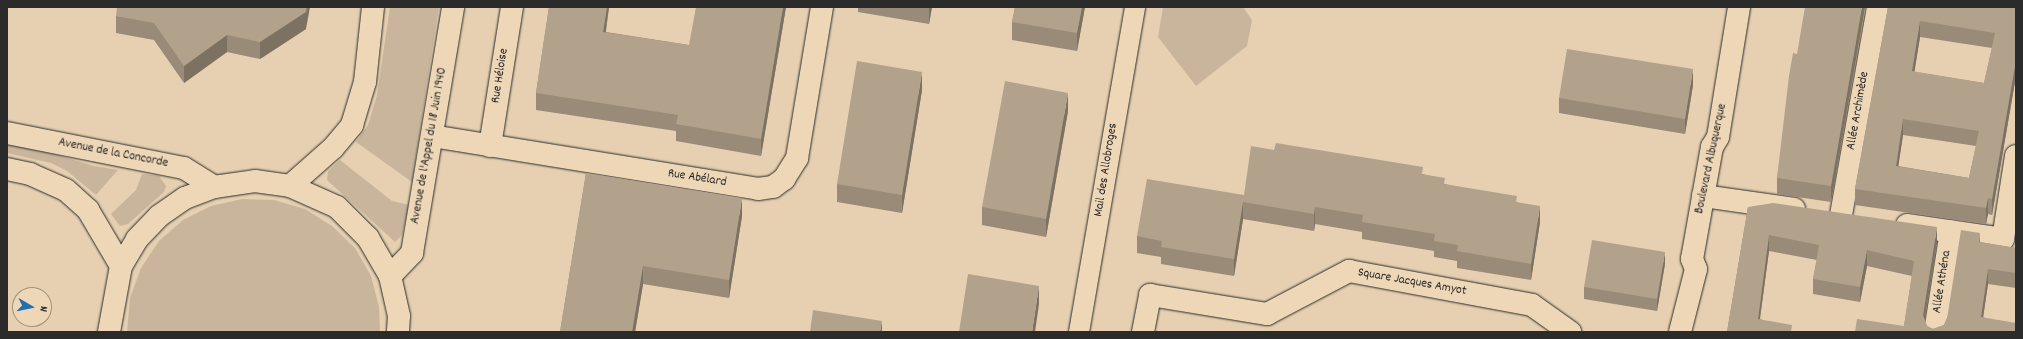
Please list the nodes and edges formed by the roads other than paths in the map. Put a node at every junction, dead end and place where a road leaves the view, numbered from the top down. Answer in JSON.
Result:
{"nodes":[{"id":1,"x":373,"y":7,"type":"edge"},
{"id":2,"x":453,"y":7,"type":"edge"},
{"id":3,"x":512,"y":7,"type":"edge"},
{"id":4,"x":822,"y":7,"type":"edge"},
{"id":5,"x":1135,"y":7,"type":"edge"},
{"id":6,"x":1739,"y":7,"type":"edge"},
{"id":7,"x":1878,"y":7,"type":"edge"},
{"id":8,"x":7,"y":133,"type":"edge"},
{"id":9,"x":432,"y":136,"type":"junction"},
{"id":10,"x":490,"y":146,"type":"junction"},
{"id":11,"x":2016,"y":156,"type":"edge"},
{"id":12,"x":7,"y":169,"type":"edge"},
{"id":13,"x":290,"y":186,"type":"junction"},
{"id":14,"x":214,"y":187,"type":"junction"},
{"id":15,"x":1703,"y":196,"type":"junction"},
{"id":16,"x":1841,"y":216,"type":"junction"},
{"id":17,"x":1865,"y":219,"type":"edge"},
{"id":18,"x":1888,"y":222,"type":"edge"},
{"id":19,"x":1952,"y":231,"type":"junction"},
{"id":20,"x":121,"y":266,"type":"junction"},
{"id":21,"x":390,"y":276,"type":"junction"},
{"id":22,"x":107,"y":329,"type":"edge"},
{"id":23,"x":398,"y":332,"type":"edge"},
{"id":24,"x":1079,"y":332,"type":"edge"},
{"id":25,"x":1143,"y":332,"type":"edge"},
{"id":26,"x":1570,"y":332,"type":"edge"},
{"id":27,"x":1680,"y":332,"type":"edge"},
{"id":28,"x":1935,"y":332,"type":"edge"}],
"edges":[{"from":1,"to":13,"type":"street"},
{"from":2,"to":9,"type":"street","name":"Avenue de l'Appel du 18 Juin 1940"},
{"from":3,"to":10,"type":"street","name":"Rue Héloise"},
{"from":4,"to":10,"type":"street","name":"Rue Abélard"},
{"from":5,"to":24,"type":"street","name":"Mail des Allobroges"},
{"from":6,"to":15,"type":"street","name":"Boulevard Albuquerque"},
{"from":7,"to":16,"type":"street","name":"Allée Archimède"},
{"from":8,"to":14,"type":"street","name":"Avenue de la Concorde"},
{"from":9,"to":10,"type":"street","name":"Rue Abélard"},
{"from":9,"to":21,"type":"street","name":"Avenue de l'Appel du 18 Juin 1940"},
{"from":11,"to":19,"type":"street"},
{"from":12,"to":20,"type":"street"},
{"from":13,"to":14,"type":"street"},
{"from":13,"to":21,"type":"street"},
{"from":14,"to":20,"type":"street"},
{"from":15,"to":16,"type":"street"},
{"from":15,"to":27,"type":"street","name":"Boulevard Albuquerque"},
{"from":16,"to":17,"type":"street"},
{"from":18,"to":19,"type":"street"},
{"from":19,"to":28,"type":"street","name":"Allée Athéna"},
{"from":20,"to":22,"type":"street"},
{"from":21,"to":23,"type":"street"},
{"from":25,"to":26,"type":"street","name":"Square Jacques Amyot"}]}
